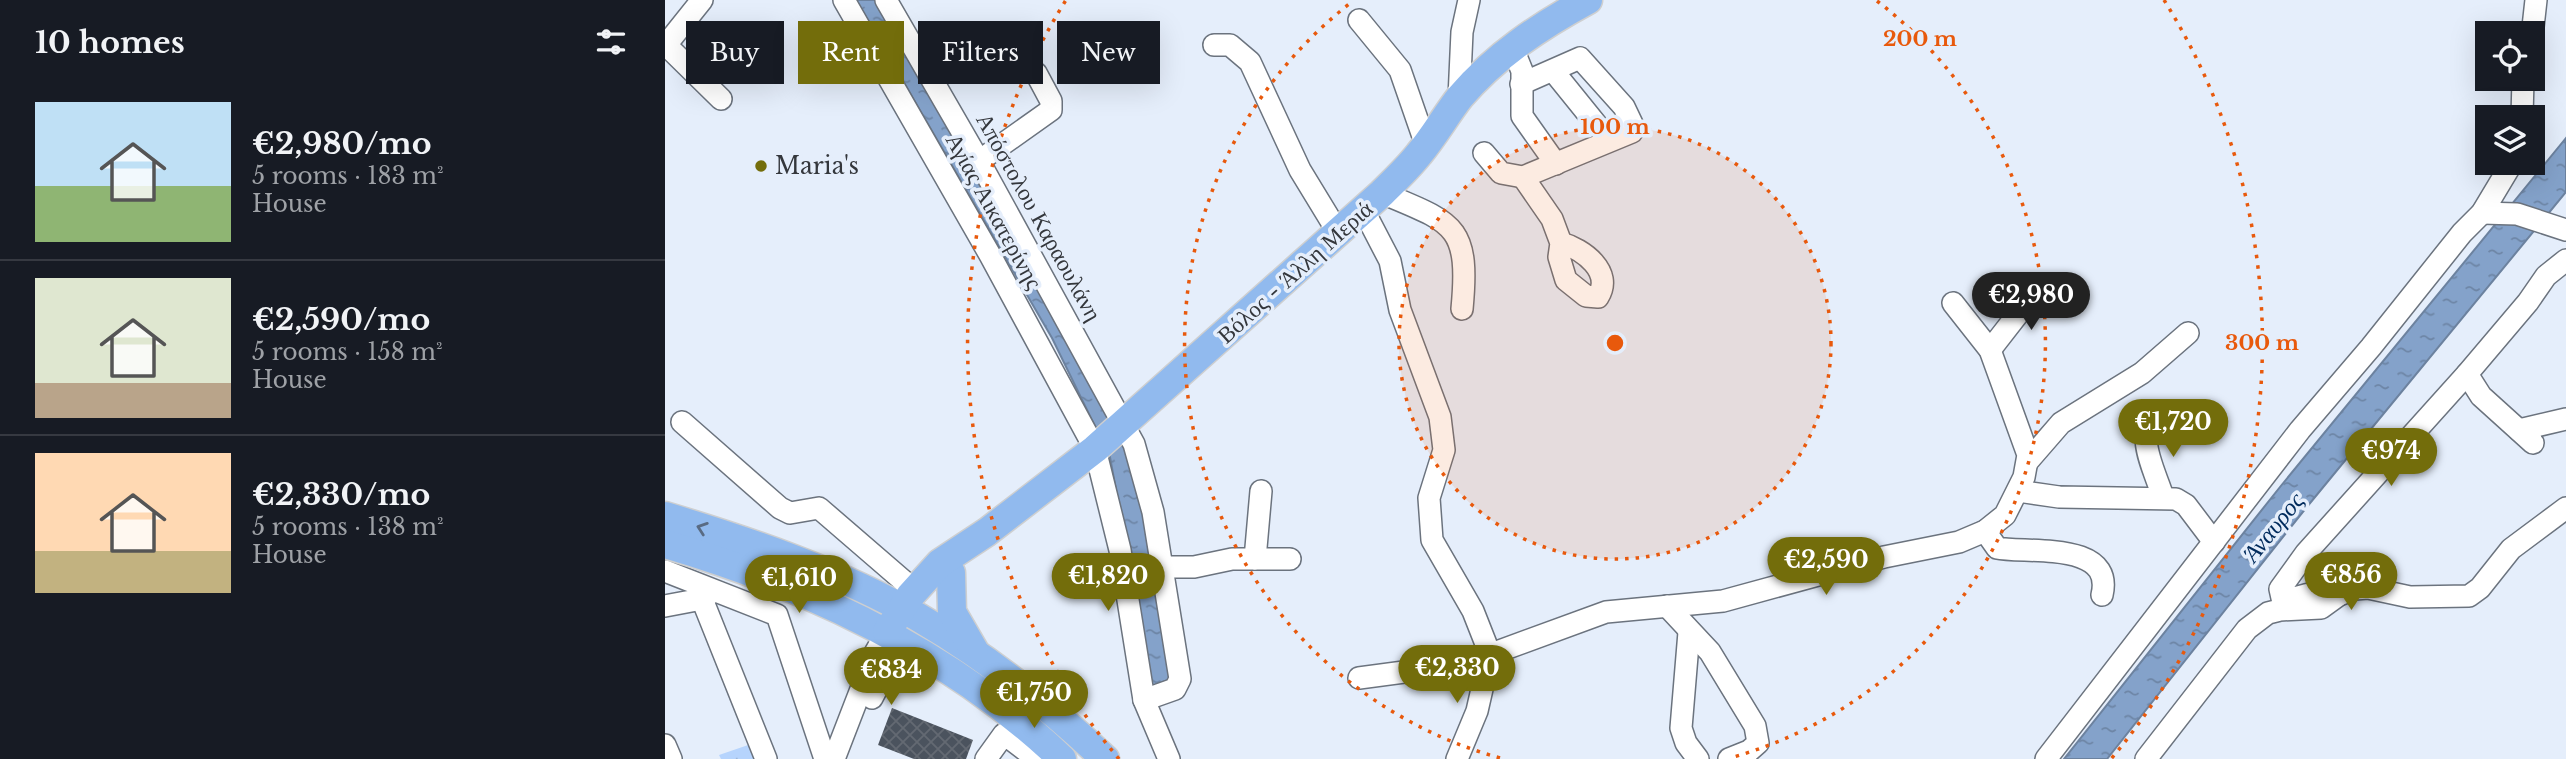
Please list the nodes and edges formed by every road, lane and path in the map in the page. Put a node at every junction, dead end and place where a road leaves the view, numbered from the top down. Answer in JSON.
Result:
{"nodes":[{"id":1,"x":702,"y":0,"type":"edge"},
{"id":2,"x":844,"y":0,"type":"edge"},
{"id":3,"x":886,"y":0,"type":"edge"},
{"id":4,"x":1469,"y":0,"type":"edge"},
{"id":5,"x":1588,"y":0,"type":"edge"},
{"id":6,"x":2536,"y":0,"type":"edge"},
{"id":7,"x":1359,"y":20,"type":"dead end"},
{"id":8,"x":2534,"y":21,"type":"edge"},
{"id":9,"x":1214,"y":45,"type":"dead end"},
{"id":10,"x":1512,"y":47,"type":"junction"},
{"id":11,"x":1554,"y":72,"type":"junction"},
{"id":12,"x":1042,"y":84,"type":"edge"},
{"id":13,"x":1521,"y":84,"type":"junction"},
{"id":14,"x":1459,"y":98,"type":"junction"},
{"id":15,"x":721,"y":99,"type":"dead end"},
{"id":16,"x":1609,"y":140,"type":"junction"},
{"id":17,"x":1426,"y":145,"type":"junction"},
{"id":18,"x":1484,"y":153,"type":"dead end"},
{"id":19,"x":979,"y":161,"type":"junction"},
{"id":20,"x":1556,"y":164,"type":"junction"},
{"id":21,"x":2507,"y":175,"type":"edge"},
{"id":22,"x":1523,"y":177,"type":"junction"},
{"id":23,"x":1373,"y":202,"type":"junction"},
{"id":24,"x":2491,"y":213,"type":"junction"},
{"id":25,"x":2562,"y":229,"type":"edge"},
{"id":26,"x":1339,"y":234,"type":"junction"},
{"id":27,"x":1561,"y":243,"type":"dead end"},
{"id":28,"x":2566,"y":260,"type":"edge"},
{"id":29,"x":2047,"y":286,"type":"dead end"},
{"id":30,"x":1953,"y":303,"type":"dead end"},
{"id":31,"x":1462,"y":309,"type":"dead end"},
{"id":32,"x":2187,"y":333,"type":"dead end"},
{"id":33,"x":1990,"y":350,"type":"junction"},
{"id":34,"x":2467,"y":374,"type":"junction"},
{"id":35,"x":2164,"y":411,"type":"dead end"},
{"id":36,"x":2566,"y":419,"type":"edge"},
{"id":37,"x":682,"y":422,"type":"dead end"},
{"id":38,"x":1125,"y":424,"type":"junction"},
{"id":39,"x":1095,"y":449,"type":"junction"},
{"id":40,"x":2028,"y":461,"type":"junction"},
{"id":41,"x":1261,"y":491,"type":"dead end"},
{"id":42,"x":2018,"y":491,"type":"junction"},
{"id":43,"x":2163,"y":497,"type":"junction"},
{"id":44,"x":2566,"y":508,"type":"edge"},
{"id":45,"x":665,"y":516,"type":"edge"},
{"id":46,"x":1985,"y":531,"type":"junction"},
{"id":47,"x":987,"y":532,"type":"junction"},
{"id":48,"x":2214,"y":541,"type":"junction"},
{"id":49,"x":665,"y":544,"type":"edge"},
{"id":50,"x":1255,"y":559,"type":"junction"},
{"id":51,"x":1290,"y":559,"type":"dead end"},
{"id":52,"x":1161,"y":567,"type":"junction"},
{"id":53,"x":665,"y":571,"type":"edge"},
{"id":54,"x":951,"y":573,"type":"junction"},
{"id":55,"x":708,"y":594,"type":"junction"},
{"id":56,"x":2102,"y":595,"type":"dead end"},
{"id":57,"x":2339,"y":595,"type":"junction"},
{"id":58,"x":1667,"y":606,"type":"junction"},
{"id":59,"x":667,"y":608,"type":"edge"},
{"id":60,"x":904,"y":617,"type":"junction"},
{"id":61,"x":1689,"y":632,"type":"junction"},
{"id":62,"x":1487,"y":656,"type":"junction"},
{"id":63,"x":979,"y":658,"type":"junction"},
{"id":64,"x":1359,"y":678,"type":"dead end"},
{"id":65,"x":1144,"y":700,"type":"junction"},
{"id":66,"x":665,"y":745,"type":"edge"},
{"id":67,"x":671,"y":759,"type":"edge"},
{"id":68,"x":766,"y":759,"type":"edge"},
{"id":69,"x":825,"y":759,"type":"edge"},
{"id":70,"x":834,"y":759,"type":"edge"},
{"id":71,"x":850,"y":759,"type":"edge"},
{"id":72,"x":986,"y":759,"type":"edge"},
{"id":73,"x":1037,"y":759,"type":"edge"},
{"id":74,"x":1062,"y":759,"type":"edge"},
{"id":75,"x":1105,"y":759,"type":"edge"},
{"id":76,"x":1169,"y":759,"type":"edge"},
{"id":77,"x":1457,"y":759,"type":"edge"},
{"id":78,"x":1698,"y":759,"type":"edge"},
{"id":79,"x":1730,"y":759,"type":"edge"},
{"id":80,"x":2046,"y":759,"type":"edge"},
{"id":81,"x":2146,"y":759,"type":"edge"}],
"edges":[{"from":1,"to":15,"type":"street"},
{"from":2,"to":39,"type":"street","name":"Αγίας Αικατερίνης"},
{"from":3,"to":19,"type":"street","name":"Απόστολου Καραουλάνη"},
{"from":4,"to":14,"type":"street"},
{"from":5,"to":10,"type":"main road","name":"Βόλος - Άλλη Μεριά"},
{"from":6,"to":8,"type":"street"},
{"from":7,"to":17,"type":"street"},
{"from":9,"to":26,"type":"street"},
{"from":10,"to":13,"type":"street"},
{"from":10,"to":14,"type":"main road","name":"Βόλος - Άλλη Μεριά"},
{"from":11,"to":13,"type":"street"},
{"from":11,"to":16,"type":"street"},
{"from":11,"to":16,"type":"street"},
{"from":12,"to":19,"type":"street"},
{"from":13,"to":20,"type":"street"},
{"from":14,"to":17,"type":"main road","name":"Βόλος - Άλλη Μεριά"},
{"from":16,"to":20,"type":"street"},
{"from":17,"to":23,"type":"main road","name":"Βόλος - Άλλη Μεριά"},
{"from":18,"to":22,"type":"street"},
{"from":19,"to":38,"type":"street","name":"Απόστολου Καραουλάνη"},
{"from":20,"to":22,"type":"street"},
{"from":21,"to":24,"type":"street"},
{"from":22,"to":27,"type":"street"},
{"from":23,"to":26,"type":"main road","name":"Βόλος - Άλλη Μεριά"},
{"from":23,"to":31,"type":"street"},
{"from":23,"to":62,"type":"street"},
{"from":24,"to":25,"type":"street"},
{"from":24,"to":48,"type":"street"},
{"from":26,"to":38,"type":"main road","name":"Βόλος - Άλλη Μεριά"},
{"from":28,"to":34,"type":"street"},
{"from":29,"to":33,"type":"street"},
{"from":30,"to":33,"type":"street"},
{"from":32,"to":40,"type":"street"},
{"from":33,"to":40,"type":"street"},
{"from":34,"to":36,"type":"street"},
{"from":34,"to":57,"type":"street"},
{"from":35,"to":43,"type":"street"},
{"from":37,"to":60,"type":"street"},
{"from":38,"to":39,"type":"main road","name":"Βόλος - Άλλη Μεριά"},
{"from":38,"to":52,"type":"street","name":"Απόστολου Καραουλάνη"},
{"from":39,"to":47,"type":"main road","name":"Βόλος - Άλλη Μεριά"},
{"from":39,"to":65,"type":"street","name":"Αγίας Αικατερίνης"},
{"from":40,"to":42,"type":"street"},
{"from":41,"to":50,"type":"street"},
{"from":42,"to":43,"type":"street"},
{"from":42,"to":46,"type":"street"},
{"from":43,"to":48,"type":"street"},
{"from":44,"to":57,"type":"street"},
{"from":60,"to":45,"type":"main road","one_way":true},
{"from":46,"to":56,"type":"street"},
{"from":46,"to":58,"type":"street"},
{"from":47,"to":54,"type":"main road","name":"Βόλος - Άλλη Μεριά"},
{"from":47,"to":60,"type":"main road","name":"Βόλος - Άλλη Μεριά"},
{"from":48,"to":80,"type":"street"},
{"from":49,"to":60,"type":"main road"},
{"from":50,"to":51,"type":"street"},
{"from":50,"to":52,"type":"street"},
{"from":52,"to":65,"type":"street","name":"Απόστολου Καραουλάνη"},
{"from":53,"to":55,"type":"street"},
{"from":54,"to":60,"type":"main road","name":"Βόλος - Άλλη Μεριά"},
{"from":54,"to":63,"type":"main road"},
{"from":55,"to":59,"type":"street"},
{"from":55,"to":68,"type":"street"},
{"from":55,"to":69,"type":"street"},
{"from":57,"to":81,"type":"street"},
{"from":58,"to":61,"type":"street"},
{"from":58,"to":62,"type":"street"},
{"from":60,"to":63,"type":"main road"},
{"from":60,"to":70,"type":"street"},
{"from":60,"to":71,"type":"street"},
{"from":60,"to":74,"type":"main road"},
{"from":61,"to":78,"type":"street"},
{"from":61,"to":79,"type":"street"},
{"from":62,"to":64,"type":"street"},
{"from":62,"to":77,"type":"street"},
{"from":63,"to":75,"type":"main road"},
{"from":65,"to":76,"type":"street","name":"Αγίας Αικατερίνης"},
{"from":66,"to":67,"type":"street"},
{"from":72,"to":73,"type":"street"}]}
